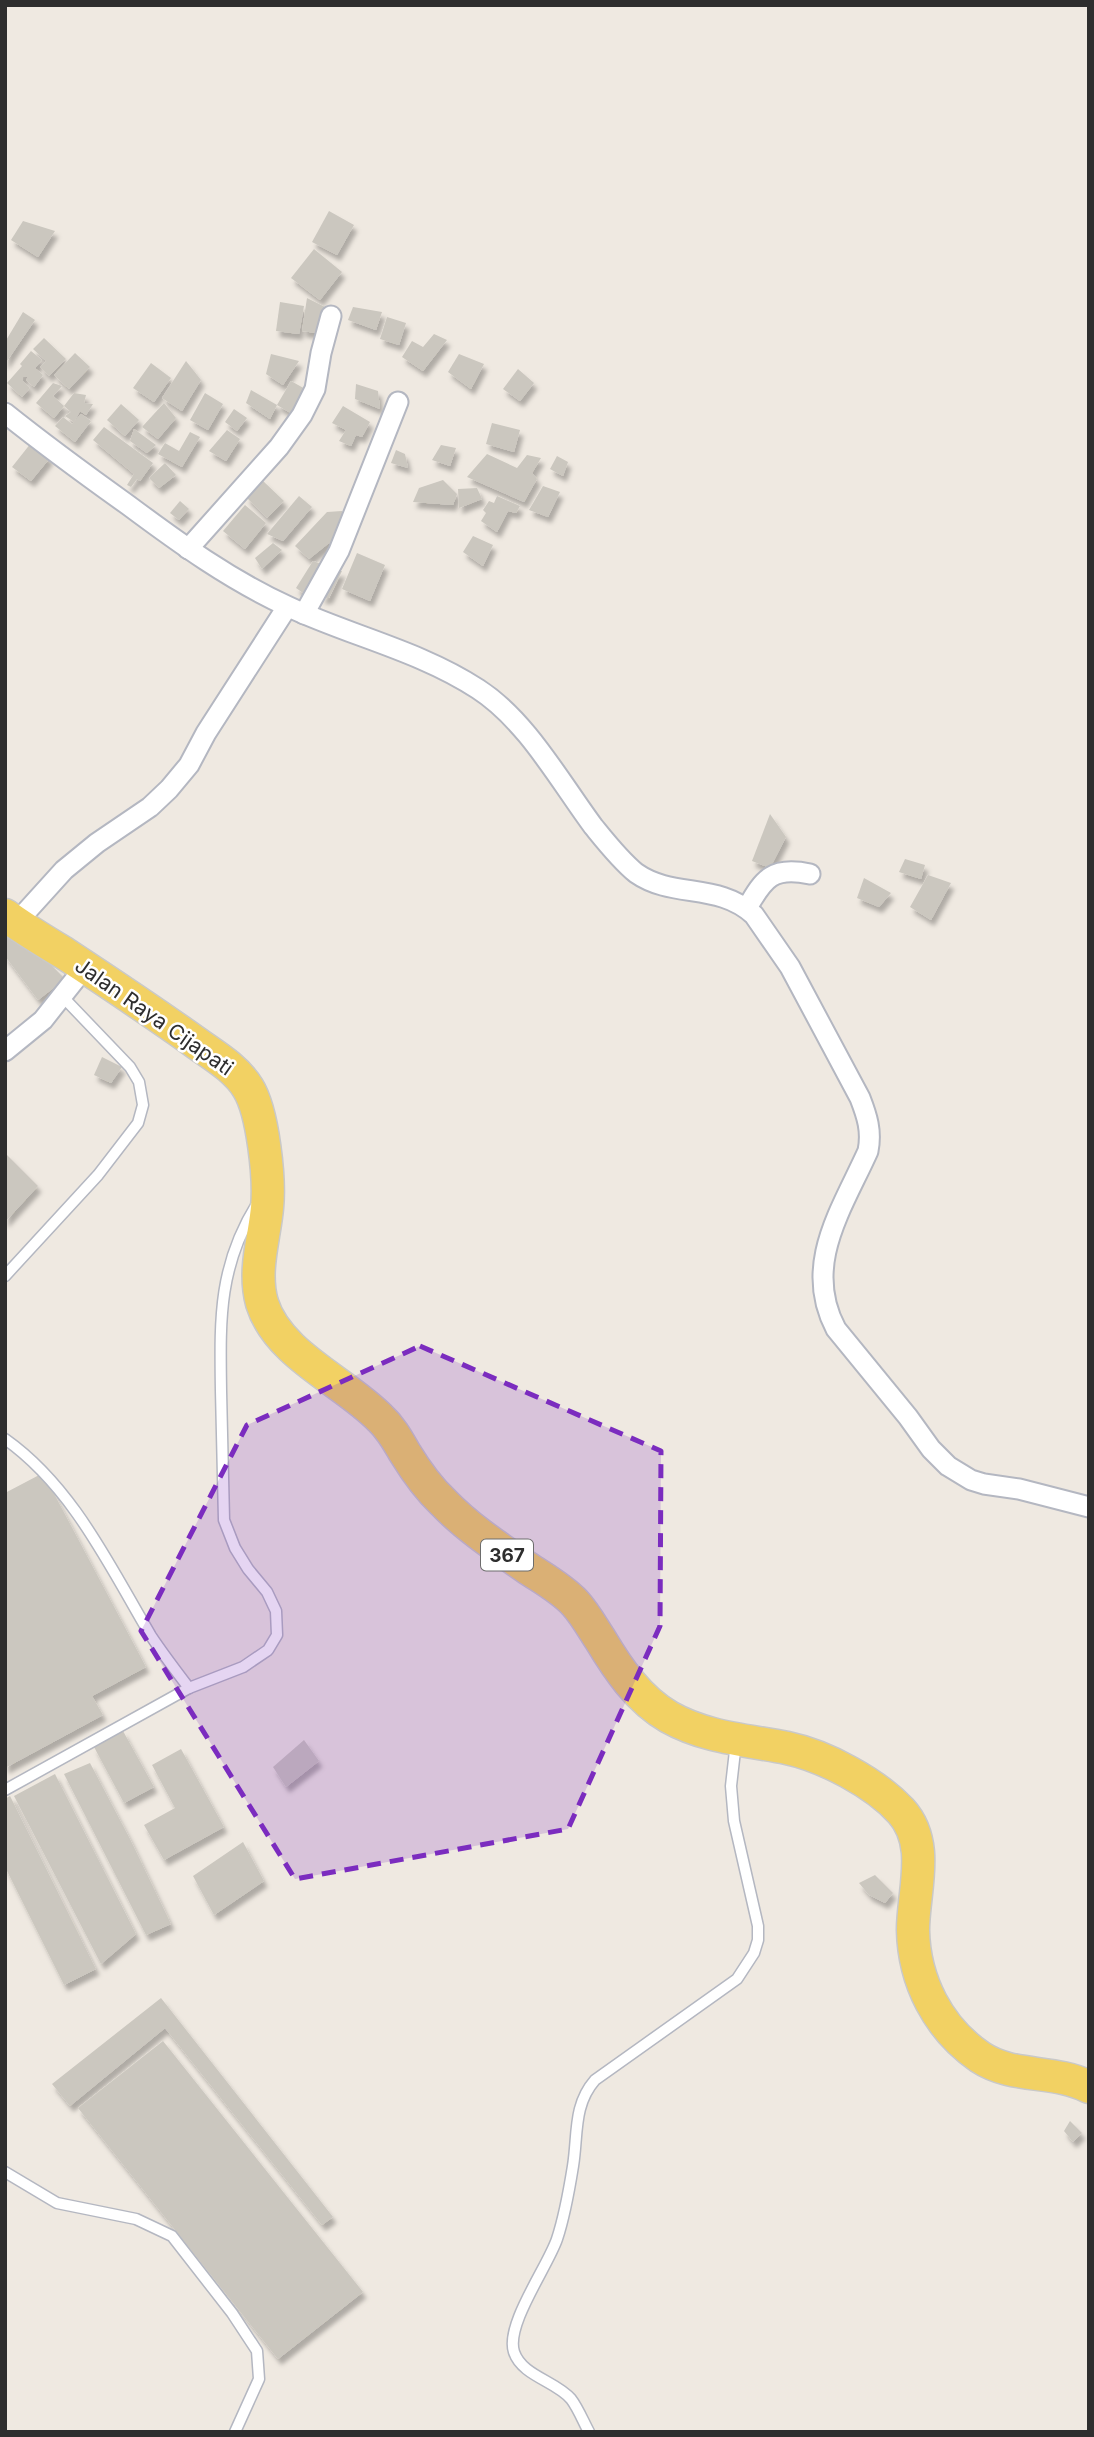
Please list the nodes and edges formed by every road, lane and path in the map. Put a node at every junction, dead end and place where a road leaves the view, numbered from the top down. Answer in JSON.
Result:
{"nodes":[{"id":1,"x":331,"y":316,"type":"dead end"},
{"id":2,"x":398,"y":402,"type":"dead end"},
{"id":3,"x":5,"y":413,"type":"edge"},
{"id":4,"x":188,"y":549,"type":"junction"},
{"id":5,"x":295,"y":610,"type":"junction"},
{"id":6,"x":810,"y":874,"type":"dead end"},
{"id":7,"x":747,"y":908,"type":"junction"},
{"id":8,"x":10,"y":919,"type":"edge"},
{"id":9,"x":85,"y":967,"type":"junction"},
{"id":10,"x":62,"y":996,"type":"junction"},
{"id":11,"x":5,"y":1051,"type":"edge"},
{"id":12,"x":268,"y":1186,"type":"junction"},
{"id":13,"x":5,"y":1276,"type":"edge"},
{"id":14,"x":5,"y":1439,"type":"edge"},
{"id":15,"x":1089,"y":1507,"type":"edge"},
{"id":16,"x":189,"y":1688,"type":"junction"},
{"id":17,"x":736,"y":1740,"type":"junction"},
{"id":18,"x":5,"y":1790,"type":"edge"},
{"id":19,"x":1089,"y":2087,"type":"edge"},
{"id":20,"x":5,"y":2172,"type":"edge"},
{"id":21,"x":235,"y":2432,"type":"edge"},
{"id":22,"x":589,"y":2432,"type":"edge"}],
"edges":[{"from":1,"to":4,"type":"street"},
{"from":2,"to":5,"type":"street"},
{"from":3,"to":4,"type":"street"},
{"from":4,"to":5,"type":"street"},
{"from":5,"to":7,"type":"street"},
{"from":5,"to":8,"type":"street"},
{"from":6,"to":7,"type":"street"},
{"from":7,"to":15,"type":"street"},
{"from":8,"to":9,"type":"main road","name":"Jalan Raya Cijapati","number":"367"},
{"from":9,"to":10,"type":"street"},
{"from":9,"to":12,"type":"main road","name":"Jalan Raya Cijapati","number":"367"},
{"from":10,"to":11,"type":"street"},
{"from":10,"to":13,"type":"lane"},
{"from":12,"to":16,"type":"lane"},
{"from":12,"to":17,"type":"main road","name":"Jalan Raya Cijapati","number":"367"},
{"from":14,"to":16,"type":"lane"},
{"from":16,"to":18,"type":"lane"},
{"from":17,"to":19,"type":"main road","name":"Jalan Raya Cijapati","number":"367"},
{"from":17,"to":22,"type":"lane"},
{"from":20,"to":21,"type":"lane"}]}
